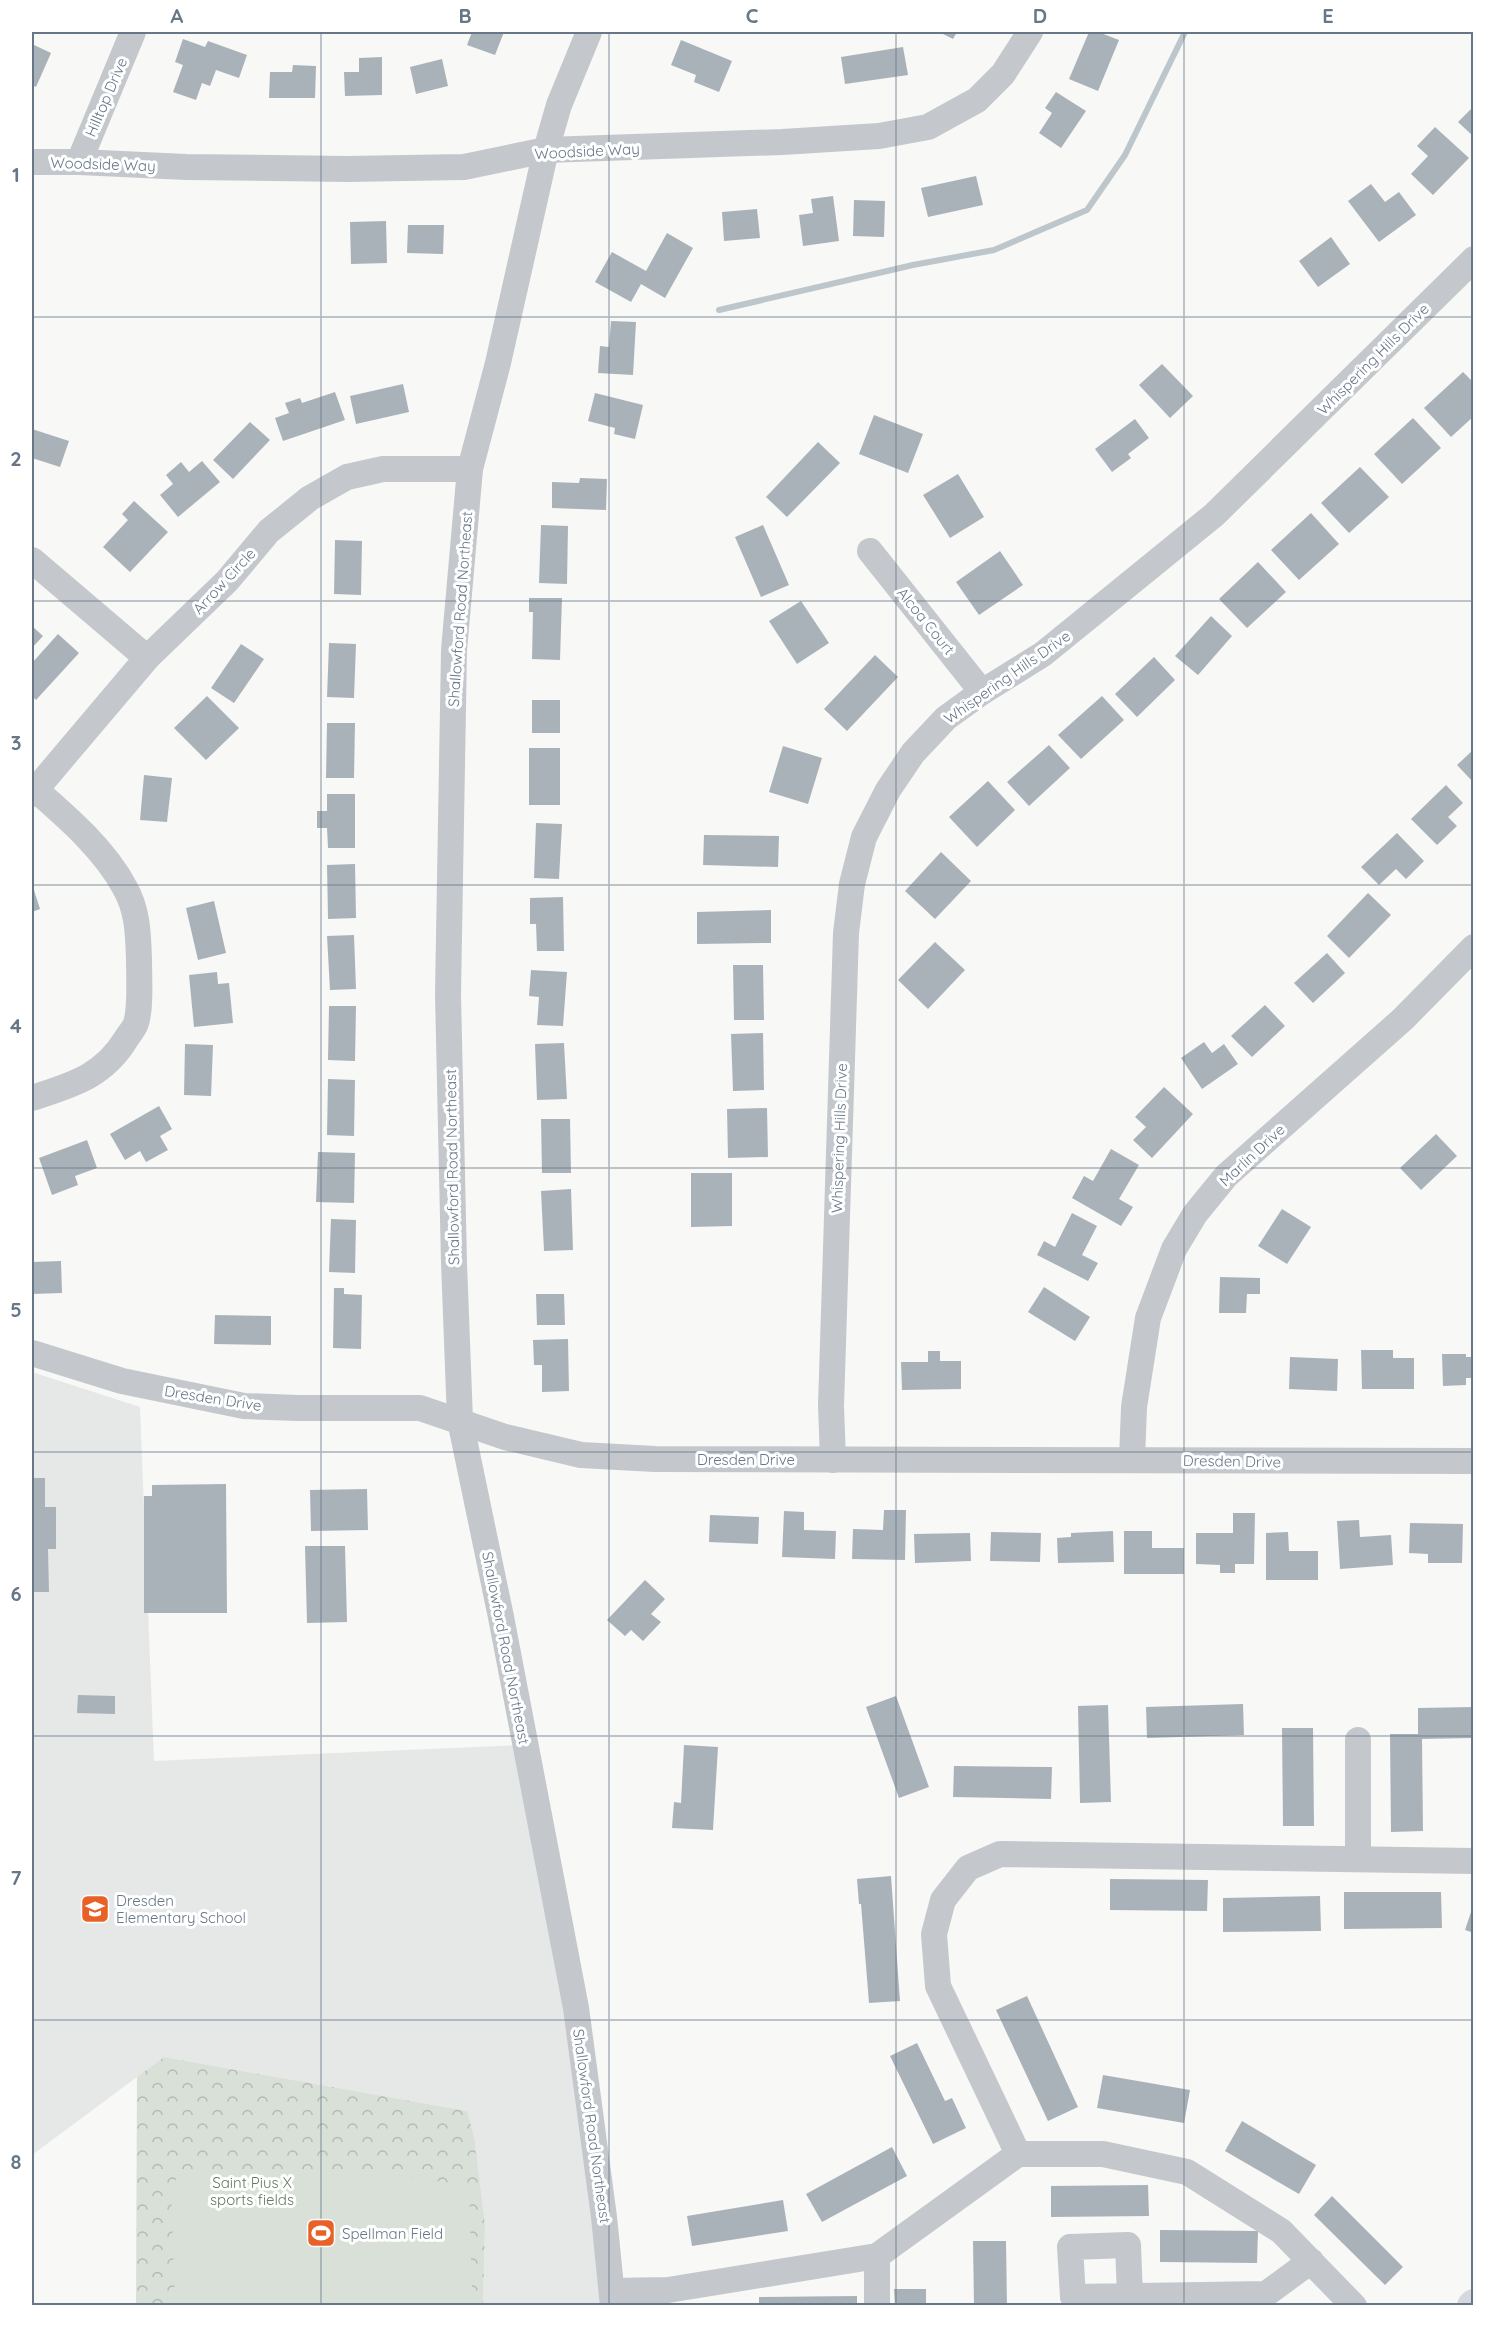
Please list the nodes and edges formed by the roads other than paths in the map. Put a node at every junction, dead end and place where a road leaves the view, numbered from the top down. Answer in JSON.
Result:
{"nodes":[{"id":1,"x":133,"y":32,"type":"edge"},
{"id":2,"x":589,"y":32,"type":"edge"},
{"id":3,"x":1029,"y":32,"type":"edge"},
{"id":4,"x":546,"y":150,"type":"junction"},
{"id":5,"x":32,"y":162,"type":"edge"},
{"id":6,"x":78,"y":162,"type":"junction"},
{"id":7,"x":1473,"y":259,"type":"edge"},
{"id":8,"x":470,"y":469,"type":"junction"},
{"id":9,"x":870,"y":551,"type":"dead end"},
{"id":10,"x":32,"y":560,"type":"edge"},
{"id":11,"x":147,"y":658,"type":"junction"},
{"id":12,"x":982,"y":692,"type":"junction"},
{"id":13,"x":34,"y":792,"type":"edge"},
{"id":14,"x":1473,"y":947,"type":"edge"},
{"id":15,"x":32,"y":1098,"type":"edge"},
{"id":16,"x":32,"y":1353,"type":"edge"},
{"id":17,"x":460,"y":1420,"type":"junction"},
{"id":18,"x":833,"y":1460,"type":"junction"},
{"id":19,"x":1132,"y":1460,"type":"junction"},
{"id":20,"x":1473,"y":1461,"type":"edge"},
{"id":21,"x":1358,"y":1740,"type":"dead end"},
{"id":22,"x":1358,"y":1859,"type":"junction"},
{"id":23,"x":1473,"y":1861,"type":"edge"},
{"id":24,"x":1018,"y":2154,"type":"junction"},
{"id":25,"x":876,"y":2256,"type":"junction"},
{"id":26,"x":1311,"y":2262,"type":"junction"},
{"id":27,"x":1130,"y":2296,"type":"dead end"},
{"id":28,"x":612,"y":2298,"type":"edge"},
{"id":29,"x":877,"y":2306,"type":"edge"},
{"id":30,"x":1354,"y":2306,"type":"edge"}],
"edges":[{"from":1,"to":6,"type":"street","name":"Hilltop Drive"},
{"from":2,"to":4,"type":"street","name":"Shallowford Road Northeast"},
{"from":3,"to":4,"type":"street","name":"Woodside Way"},
{"from":4,"to":6,"type":"street","name":"Woodside Way"},
{"from":4,"to":8,"type":"street","name":"Shallowford Road Northeast"},
{"from":5,"to":6,"type":"street","name":"Woodside Way"},
{"from":7,"to":12,"type":"street","name":"Whispering Hills Drive"},
{"from":8,"to":11,"type":"street","name":"Arrow Circle"},
{"from":8,"to":17,"type":"street","name":"Shallowford Road Northeast"},
{"from":9,"to":12,"type":"street","name":"Alcoa Court"},
{"from":10,"to":11,"type":"street"},
{"from":11,"to":13,"type":"street","name":"Arrow Circle"},
{"from":12,"to":18,"type":"street","name":"Whispering Hills Drive"},
{"from":13,"to":15,"type":"street"},
{"from":14,"to":19,"type":"street","name":"Marlin Drive"},
{"from":16,"to":17,"type":"street","name":"Dresden Drive"},
{"from":17,"to":18,"type":"street","name":"Dresden Drive"},
{"from":17,"to":28,"type":"street","name":"Shallowford Road Northeast"},
{"from":18,"to":19,"type":"street","name":"Dresden Drive"},
{"from":19,"to":20,"type":"street","name":"Dresden Drive"},
{"from":21,"to":22,"type":"street"},
{"from":22,"to":23,"type":"street"},
{"from":22,"to":24,"type":"street"},
{"from":24,"to":25,"type":"street"},
{"from":24,"to":26,"type":"street"},
{"from":25,"to":28,"type":"street"},
{"from":25,"to":29,"type":"street"},
{"from":26,"to":27,"type":"street"},
{"from":26,"to":30,"type":"street"}]}
